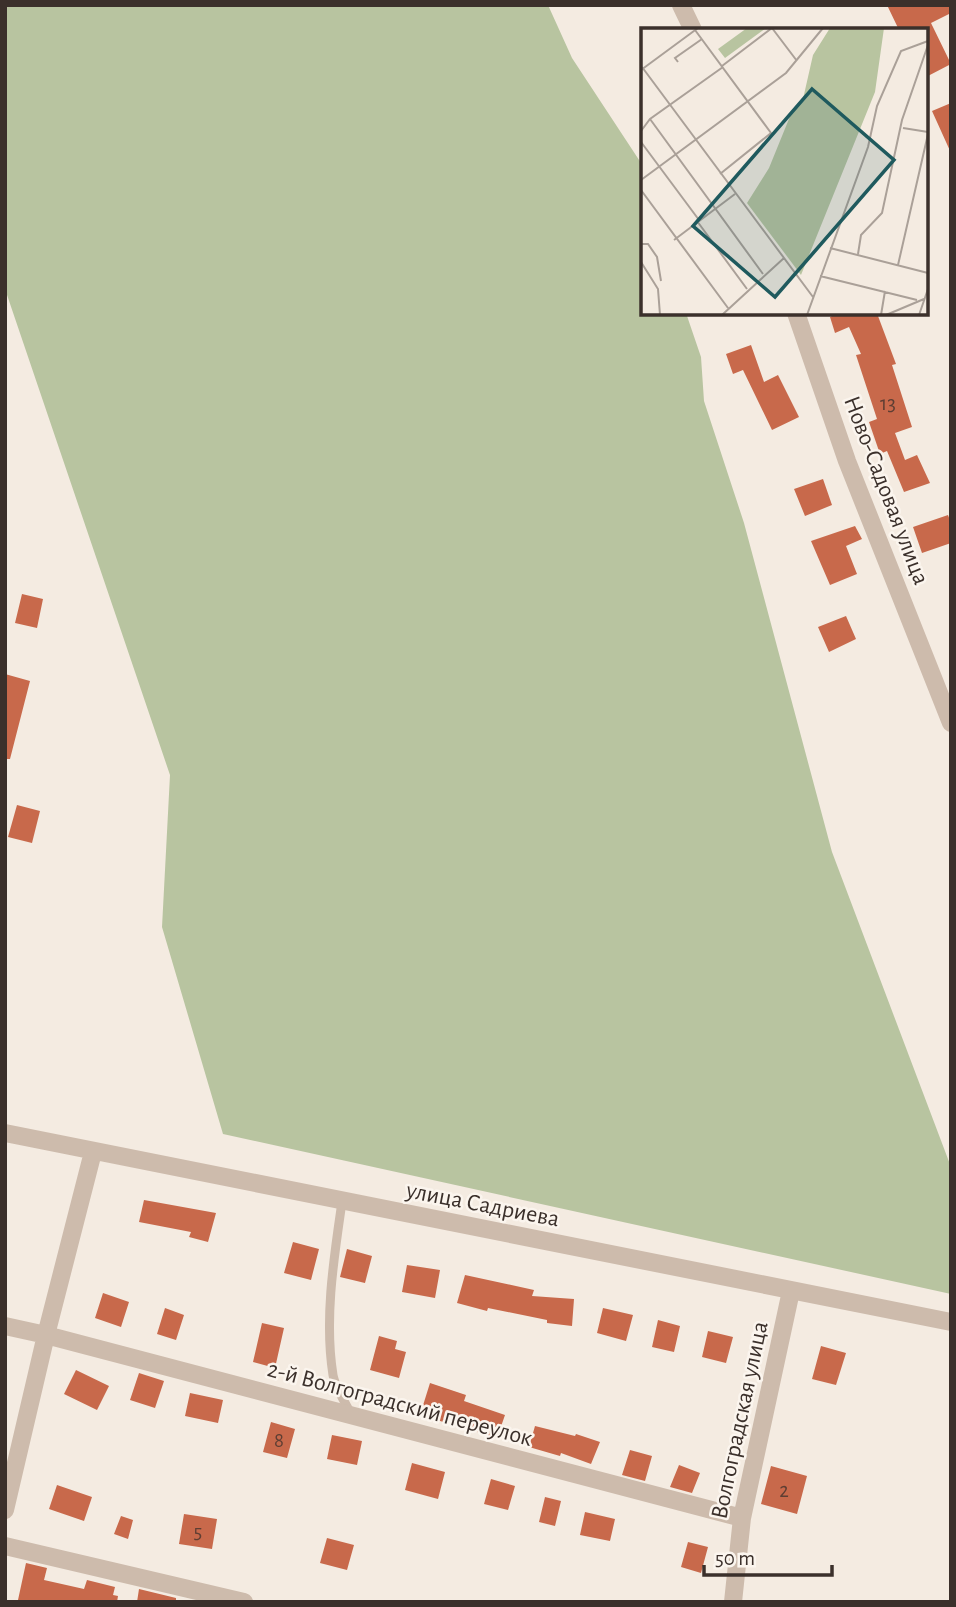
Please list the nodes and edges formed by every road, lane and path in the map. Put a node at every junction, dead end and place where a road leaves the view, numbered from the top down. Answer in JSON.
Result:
{"nodes":[{"id":1,"x":681,"y":5,"type":"edge"},
{"id":2,"x":692,"y":28,"type":"edge"},
{"id":3,"x":797,"y":315,"type":"edge"},
{"id":4,"x":951,"y":723,"type":"edge"},
{"id":5,"x":5,"y":1133,"type":"edge"},
{"id":6,"x":93,"y":1152,"type":"junction"},
{"id":7,"x":342,"y":1202,"type":"junction"},
{"id":8,"x":790,"y":1290,"type":"junction"},
{"id":9,"x":951,"y":1322,"type":"edge"},
{"id":10,"x":5,"y":1326,"type":"edge"},
{"id":11,"x":46,"y":1335,"type":"junction"},
{"id":12,"x":351,"y":1415,"type":"junction"},
{"id":13,"x":5,"y":1510,"type":"edge"},
{"id":14,"x":741,"y":1518,"type":"junction"},
{"id":15,"x":5,"y":1546,"type":"edge"},
{"id":16,"x":244,"y":1602,"type":"edge"},
{"id":17,"x":733,"y":1602,"type":"edge"}],
"edges":[{"from":1,"to":2,"type":"street"},
{"from":3,"to":4,"type":"street","name":"Ново-Садовая улица"},
{"from":5,"to":6,"type":"street","name":"улица Садриева"},
{"from":6,"to":7,"type":"street","name":"улица Садриева"},
{"from":6,"to":11,"type":"street"},
{"from":7,"to":8,"type":"street","name":"улица Садриева"},
{"from":7,"to":12,"type":"lane"},
{"from":8,"to":9,"type":"street","name":"улица Садриева"},
{"from":8,"to":14,"type":"street","name":"Волгоградская улица"},
{"from":10,"to":11,"type":"street","name":"2-й Волгоградский переулок"},
{"from":11,"to":12,"type":"street","name":"2-й Волгоградский переулок"},
{"from":11,"to":13,"type":"street"},
{"from":12,"to":14,"type":"street","name":"2-й Волгоградский переулок"},
{"from":14,"to":17,"type":"street","name":"Волгоградская улица"},
{"from":15,"to":16,"type":"street"}]}
